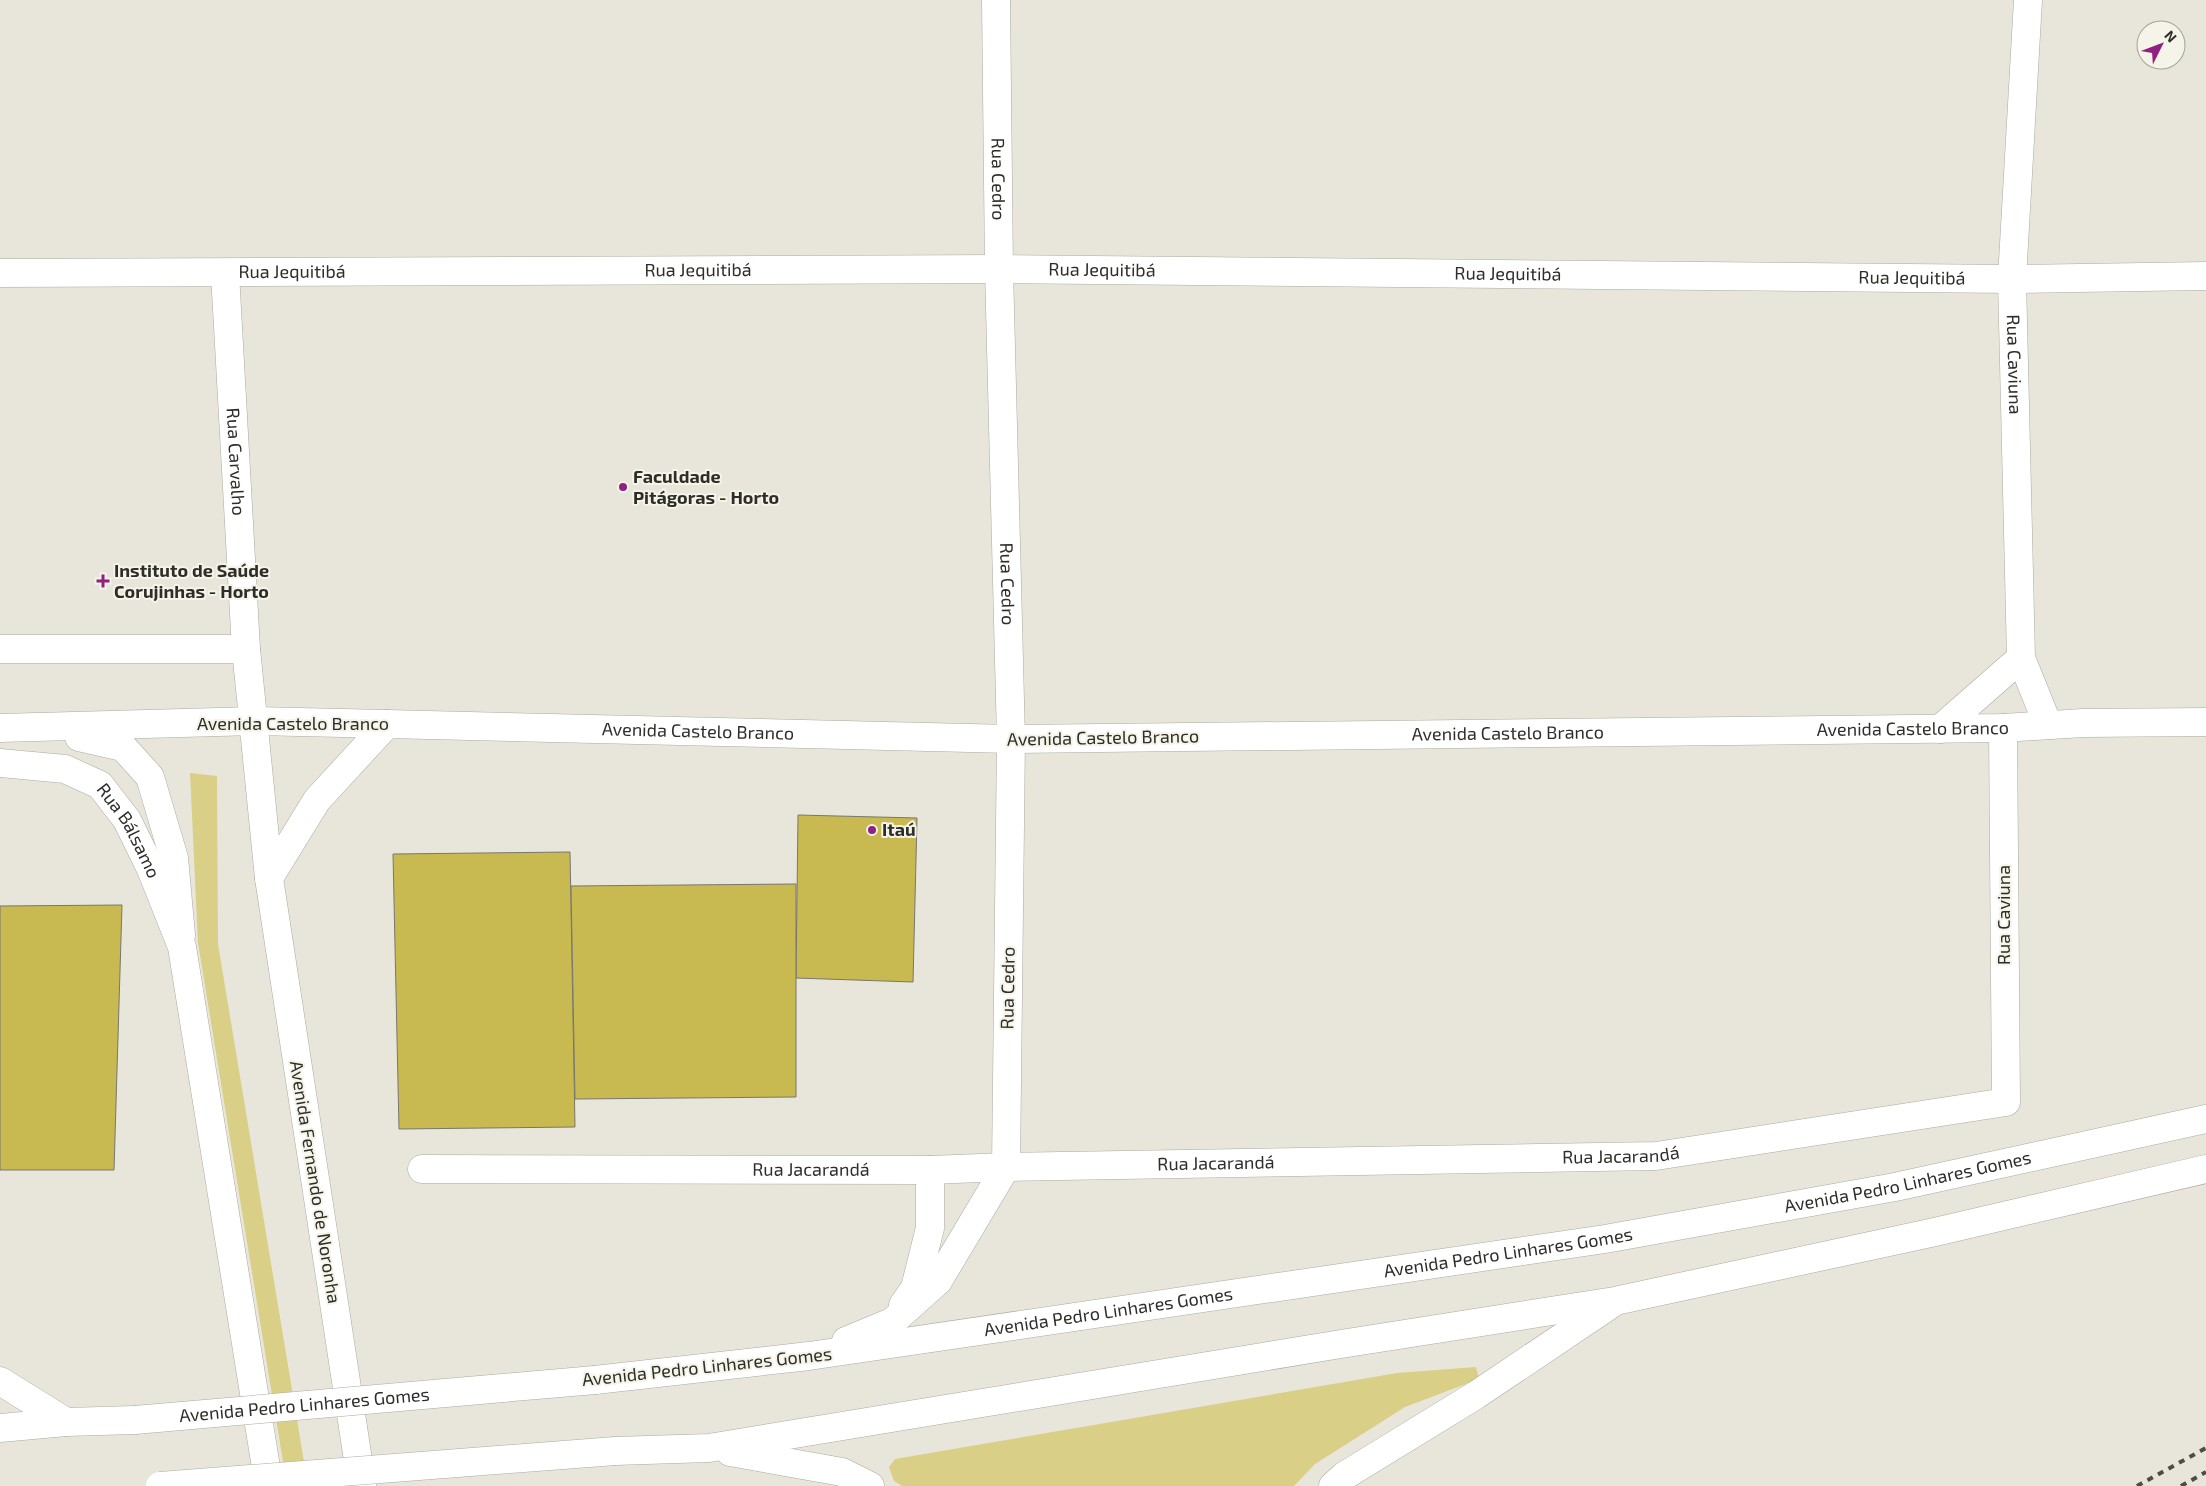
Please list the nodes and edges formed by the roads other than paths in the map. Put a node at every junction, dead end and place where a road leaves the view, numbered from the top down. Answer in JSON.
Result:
{"nodes":[{"id":1,"x":996,"y":0,"type":"edge"},
{"id":2,"x":2028,"y":0,"type":"edge"},
{"id":3,"x":999,"y":269,"type":"junction"},
{"id":4,"x":0,"y":273,"type":"edge"},
{"id":5,"x":225,"y":273,"type":"junction"},
{"id":6,"x":2206,"y":276,"type":"edge"},
{"id":7,"x":2012,"y":279,"type":"junction"},
{"id":8,"x":0,"y":648,"type":"edge"},
{"id":9,"x":246,"y":649,"type":"junction"},
{"id":10,"x":2021,"y":658,"type":"junction"},
{"id":11,"x":255,"y":721,"type":"junction"},
{"id":12,"x":2206,"y":722,"type":"edge"},
{"id":13,"x":387,"y":724,"type":"junction"},
{"id":14,"x":2048,"y":725,"type":"junction"},
{"id":15,"x":0,"y":728,"type":"edge"},
{"id":16,"x":2003,"y":728,"type":"junction"},
{"id":17,"x":46,"y":729,"type":"junction"},
{"id":18,"x":1940,"y":729,"type":"junction"},
{"id":19,"x":1011,"y":739,"type":"junction"},
{"id":20,"x":0,"y":762,"type":"edge"},
{"id":21,"x":269,"y":878,"type":"junction"},
{"id":22,"x":182,"y":947,"type":"junction"},
{"id":23,"x":2006,"y":1102,"type":"joint"},
{"id":24,"x":2206,"y":1119,"type":"edge"},
{"id":25,"x":1006,"y":1166,"type":"junction"},
{"id":26,"x":422,"y":1169,"type":"dead end"},
{"id":27,"x":2206,"y":1169,"type":"edge"},
{"id":28,"x":930,"y":1170,"type":"junction"},
{"id":29,"x":1616,"y":1301,"type":"junction"},
{"id":30,"x":892,"y":1322,"type":"junction"},
{"id":31,"x":809,"y":1356,"type":"junction"},
{"id":32,"x":0,"y":1381,"type":"edge"},
{"id":33,"x":66,"y":1422,"type":"junction"},
{"id":34,"x":0,"y":1428,"type":"edge"},
{"id":35,"x":709,"y":1448,"type":"junction"},
{"id":36,"x":160,"y":1486,"type":"edge"},
{"id":37,"x":269,"y":1486,"type":"edge"},
{"id":38,"x":362,"y":1486,"type":"edge"},
{"id":39,"x":870,"y":1486,"type":"edge"},
{"id":40,"x":1333,"y":1486,"type":"edge"}],
"edges":[{"from":1,"to":3,"type":"main road","name":"Rua Cedro"},
{"from":2,"to":7,"type":"main road","name":"Rua Caviuna"},
{"from":3,"to":5,"type":"main road","name":"Rua Jequitibá"},
{"from":3,"to":7,"type":"main road","name":"Rua Jequitibá"},
{"from":3,"to":19,"type":"main road","name":"Rua Cedro"},
{"from":4,"to":5,"type":"main road","name":"Rua Jequitibá"},
{"from":5,"to":9,"type":"main road","name":"Rua Carvalho"},
{"from":6,"to":7,"type":"main road","name":"Rua Jequitibá"},
{"from":7,"to":10,"type":"main road","name":"Rua Caviuna"},
{"from":8,"to":9,"type":"main road"},
{"from":9,"to":11,"type":"main road","name":"Rua Carvalho"},
{"from":10,"to":14,"type":"main road","name":"Rua Caviuna"},
{"from":10,"to":18,"type":"main road"},
{"from":11,"to":13,"type":"main road","name":"Avenida Castelo Branco"},
{"from":11,"to":17,"type":"main road","name":"Avenida Castelo Branco"},
{"from":11,"to":21,"type":"main road","name":"Avenida Fernando de Noronha"},
{"from":12,"to":14,"type":"main road","name":"Avenida Castelo Branco"},
{"from":13,"to":19,"type":"main road","name":"Avenida Castelo Branco"},
{"from":13,"to":21,"type":"main road"},
{"from":14,"to":16,"type":"main road","name":"Avenida Castelo Branco"},
{"from":15,"to":17,"type":"main road","name":"Avenida Castelo Branco"},
{"from":16,"to":18,"type":"main road","name":"Avenida Castelo Branco"},
{"from":16,"to":23,"type":"main road","name":"Rua Caviuna"},
{"from":17,"to":22,"type":"main road"},
{"from":18,"to":19,"type":"main road","name":"Avenida Castelo Branco"},
{"from":19,"to":25,"type":"main road","name":"Rua Cedro"},
{"from":20,"to":22,"type":"main road","name":"Rua Bálsamo"},
{"from":21,"to":38,"type":"main road","name":"Avenida Fernando de Noronha"},
{"from":22,"to":37,"type":"main road"},
{"from":23,"to":25,"type":"main road","name":"Rua Jacarandá"},
{"from":24,"to":31,"type":"main road","name":"Avenida Pedro Linhares Gomes"},
{"from":25,"to":28,"type":"main road","name":"Rua Jacarandá"},
{"from":25,"to":30,"type":"main road"},
{"from":26,"to":28,"type":"main road","name":"Rua Jacarandá"},
{"from":27,"to":29,"type":"main road"},
{"from":28,"to":30,"type":"main road"},
{"from":29,"to":35,"type":"main road"},
{"from":29,"to":40,"type":"main road"},
{"from":30,"to":31,"type":"main road"},
{"from":31,"to":33,"type":"main road","name":"Avenida Pedro Linhares Gomes","bridge":true},
{"from":32,"to":33,"type":"main road"},
{"from":33,"to":34,"type":"main road","name":"Avenida Pedro Linhares Gomes"},
{"from":35,"to":36,"type":"main road","bridge":true},
{"from":35,"to":39,"type":"main road"}]}
